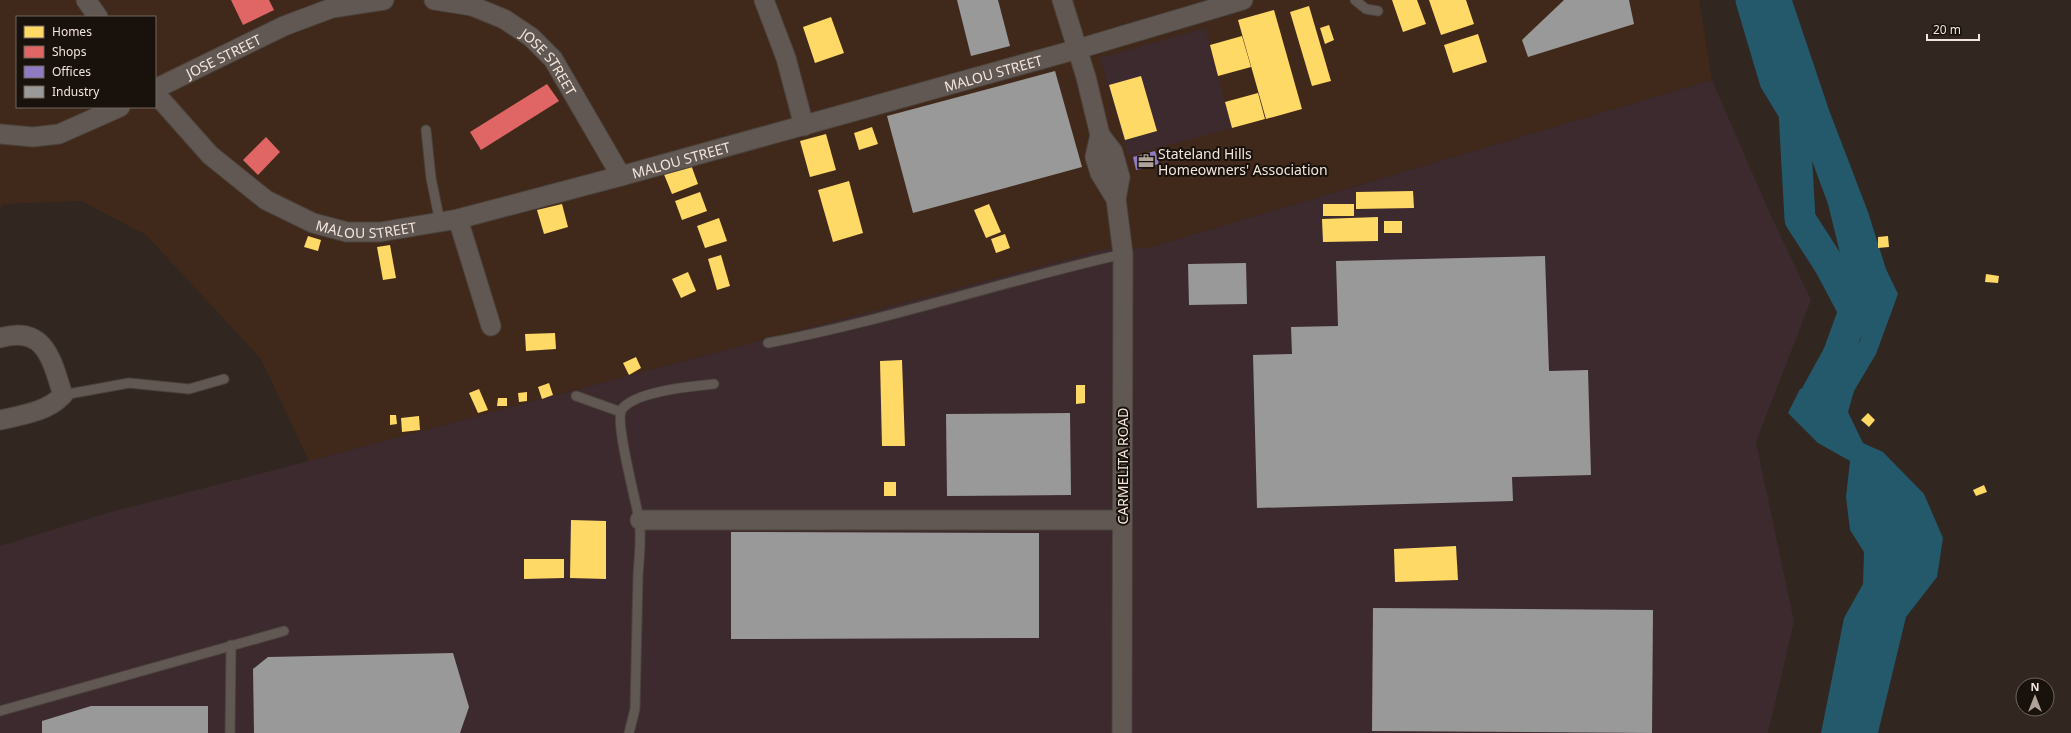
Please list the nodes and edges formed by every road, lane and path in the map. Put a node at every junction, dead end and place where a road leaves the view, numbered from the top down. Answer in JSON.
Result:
{"nodes":[{"id":1,"x":86,"y":0,"type":"edge"},
{"id":2,"x":384,"y":0,"type":"edge"},
{"id":3,"x":434,"y":0,"type":"edge"},
{"id":4,"x":764,"y":0,"type":"edge"},
{"id":5,"x":1062,"y":0,"type":"edge"},
{"id":6,"x":1243,"y":0,"type":"edge"},
{"id":7,"x":1355,"y":0,"type":"edge"},
{"id":8,"x":472,"y":3,"type":"edge"},
{"id":9,"x":1378,"y":11,"type":"dead end"},
{"id":10,"x":97,"y":16,"type":"edge"},
{"id":11,"x":1078,"y":49,"type":"junction"},
{"id":12,"x":156,"y":89,"type":"edge"},
{"id":13,"x":156,"y":94,"type":"edge"},
{"id":14,"x":118,"y":108,"type":"edge"},
{"id":15,"x":804,"y":126,"type":"junction"},
{"id":16,"x":426,"y":130,"type":"dead end"},
{"id":17,"x":0,"y":134,"type":"edge"},
{"id":18,"x":620,"y":176,"type":"junction"},
{"id":19,"x":449,"y":220,"type":"junction"},
{"id":20,"x":1123,"y":254,"type":"junction"},
{"id":21,"x":491,"y":326,"type":"dead end"},
{"id":22,"x":0,"y":338,"type":"edge"},
{"id":23,"x":768,"y":343,"type":"dead end"},
{"id":24,"x":224,"y":379,"type":"dead end"},
{"id":25,"x":714,"y":384,"type":"dead end"},
{"id":26,"x":63,"y":396,"type":"junction"},
{"id":27,"x":576,"y":396,"type":"dead end"},
{"id":28,"x":621,"y":412,"type":"junction"},
{"id":29,"x":0,"y":420,"type":"edge"},
{"id":30,"x":640,"y":520,"type":"junction"},
{"id":31,"x":1122,"y":520,"type":"junction"},
{"id":32,"x":284,"y":631,"type":"dead end"},
{"id":33,"x":231,"y":645,"type":"junction"},
{"id":34,"x":0,"y":711,"type":"edge"},
{"id":35,"x":230,"y":733,"type":"edge"},
{"id":36,"x":630,"y":733,"type":"edge"},
{"id":37,"x":1122,"y":733,"type":"edge"}],
"edges":[{"from":1,"to":10,"type":"street"},
{"from":2,"to":12,"type":"street","name":"JOSE STREET"},
{"from":3,"to":8,"type":"street","name":"JOSE STREET"},
{"from":4,"to":15,"type":"street"},
{"from":5,"to":11,"type":"street","name":"CARMELITA ROAD"},
{"from":6,"to":11,"type":"street","name":"MALOU STREET"},
{"from":7,"to":9,"type":"lane"},
{"from":8,"to":18,"type":"street","name":"JOSE STREET"},
{"from":11,"to":15,"type":"street","name":"MALOU STREET"},
{"from":11,"to":20,"type":"street","name":"CARMELITA ROAD"},
{"from":13,"to":19,"type":"street","name":"MALOU STREET"},
{"from":14,"to":17,"type":"street"},
{"from":15,"to":18,"type":"street","name":"MALOU STREET"},
{"from":16,"to":19,"type":"lane"},
{"from":18,"to":19,"type":"street","name":"MALOU STREET"},
{"from":19,"to":21,"type":"street"},
{"from":20,"to":23,"type":"lane"},
{"from":20,"to":31,"type":"street","name":"CARMELITA ROAD"},
{"from":22,"to":26,"type":"street"},
{"from":24,"to":26,"type":"lane"},
{"from":25,"to":28,"type":"lane"},
{"from":26,"to":29,"type":"street"},
{"from":27,"to":28,"type":"lane"},
{"from":28,"to":30,"type":"lane"},
{"from":30,"to":31,"type":"street"},
{"from":30,"to":36,"type":"lane"},
{"from":31,"to":37,"type":"street","name":"CARMELITA ROAD"},
{"from":32,"to":33,"type":"lane"},
{"from":33,"to":34,"type":"lane"},
{"from":33,"to":35,"type":"lane"}]}
